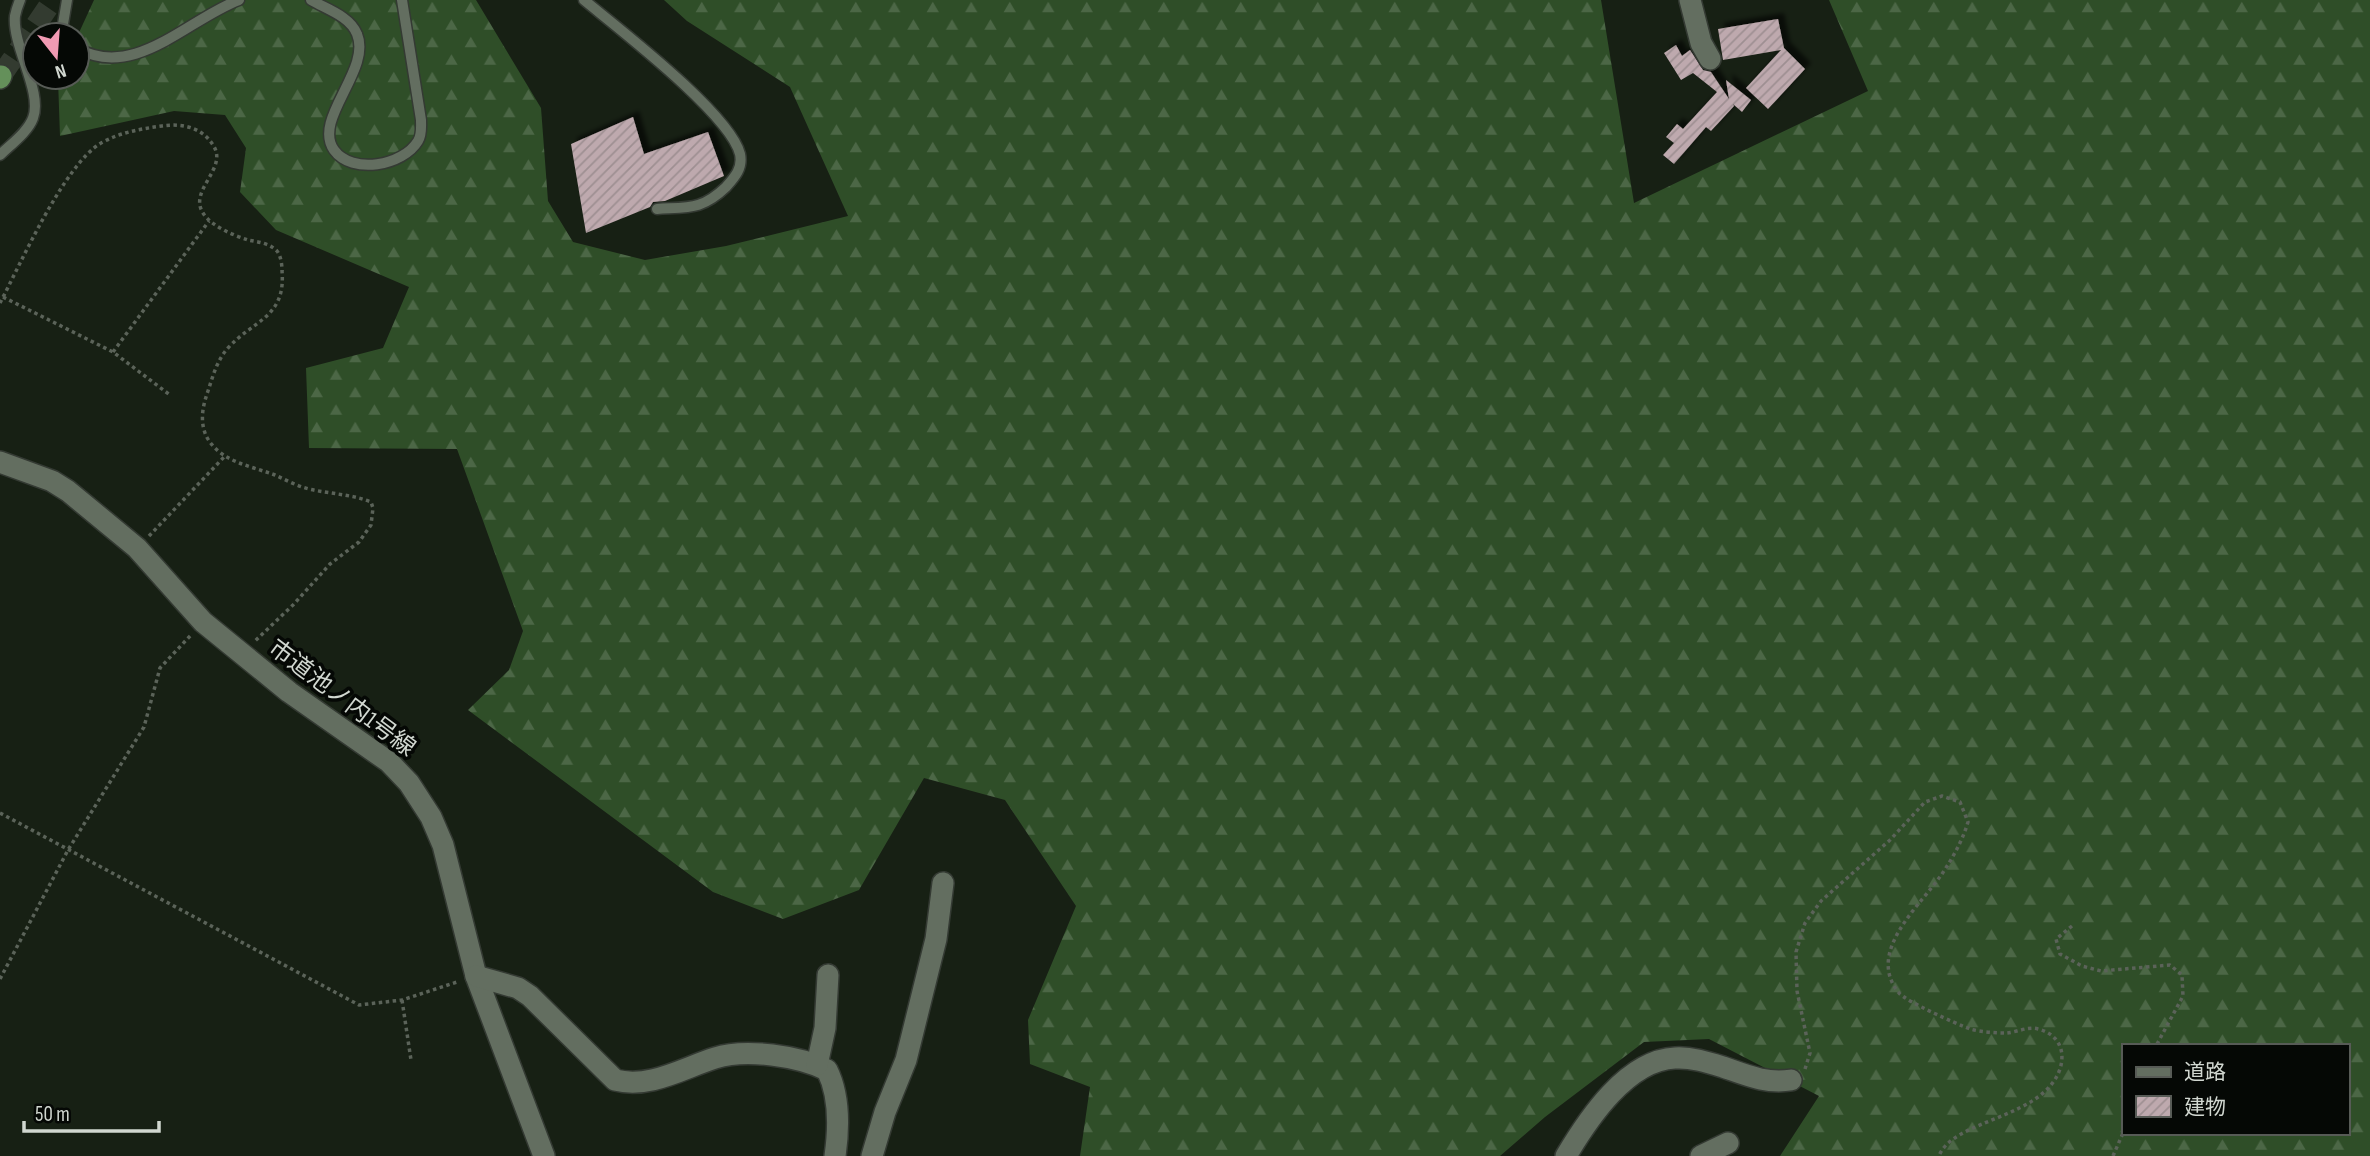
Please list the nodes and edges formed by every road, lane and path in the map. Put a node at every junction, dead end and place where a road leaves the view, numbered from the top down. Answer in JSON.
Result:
{"nodes":[{"id":1,"x":20,"y":0,"type":"edge"},
{"id":2,"x":66,"y":0,"type":"edge"},
{"id":3,"x":239,"y":0,"type":"edge"},
{"id":4,"x":311,"y":0,"type":"edge"},
{"id":5,"x":402,"y":0,"type":"edge"},
{"id":6,"x":584,"y":0,"type":"edge"},
{"id":7,"x":1690,"y":0,"type":"edge"},
{"id":8,"x":63,"y":21,"type":"edge"},
{"id":9,"x":91,"y":53,"type":"edge"},
{"id":10,"x":1710,"y":59,"type":"dead end"},
{"id":11,"x":0,"y":155,"type":"edge"},
{"id":12,"x":657,"y":209,"type":"dead end"},
{"id":13,"x":209,"y":221,"type":"junction"},
{"id":14,"x":3,"y":297,"type":"junction"},
{"id":15,"x":0,"y":303,"type":"edge"},
{"id":16,"x":113,"y":352,"type":"junction"},
{"id":17,"x":170,"y":395,"type":"dead end"},
{"id":18,"x":225,"y":456,"type":"junction"},
{"id":19,"x":0,"y":462,"type":"edge"},
{"id":20,"x":137,"y":548,"type":"junction"},
{"id":21,"x":203,"y":622,"type":"junction"},
{"id":22,"x":241,"y":654,"type":"junction"},
{"id":23,"x":0,"y":813,"type":"edge"},
{"id":24,"x":68,"y":850,"type":"junction"},
{"id":25,"x":943,"y":883,"type":"dead end"},
{"id":26,"x":2072,"y":926,"type":"dead end"},
{"id":27,"x":828,"y":975,"type":"dead end"},
{"id":28,"x":476,"y":976,"type":"junction"},
{"id":29,"x":0,"y":979,"type":"edge"},
{"id":30,"x":402,"y":1000,"type":"junction"},
{"id":31,"x":2157,"y":1044,"type":"edge"},
{"id":32,"x":411,"y":1060,"type":"dead end"},
{"id":33,"x":817,"y":1065,"type":"junction"},
{"id":34,"x":1791,"y":1080,"type":"joint"},
{"id":35,"x":2122,"y":1135,"type":"edge"},
{"id":36,"x":1728,"y":1143,"type":"dead end"},
{"id":37,"x":544,"y":1156,"type":"edge"},
{"id":38,"x":835,"y":1156,"type":"edge"},
{"id":39,"x":872,"y":1156,"type":"edge"},
{"id":40,"x":1566,"y":1156,"type":"edge"},
{"id":41,"x":1701,"y":1156,"type":"edge"},
{"id":42,"x":1940,"y":1156,"type":"edge"},
{"id":43,"x":2113,"y":1156,"type":"edge"}],
"edges":[{"from":1,"to":11,"type":"lane"},
{"from":2,"to":8,"type":"lane"},
{"from":3,"to":9,"type":"lane"},
{"from":4,"to":5,"type":"lane"},
{"from":6,"to":12,"type":"lane"},
{"from":7,"to":10,"type":"street"},
{"from":13,"to":14,"type":"path"},
{"from":13,"to":16,"type":"path"},
{"from":13,"to":18,"type":"path"},
{"from":14,"to":15,"type":"path"},
{"from":14,"to":16,"type":"path"},
{"from":16,"to":17,"type":"path"},
{"from":18,"to":20,"type":"path"},
{"from":18,"to":22,"type":"path"},
{"from":19,"to":20,"type":"street","name":"市道池ノ内1号線"},
{"from":20,"to":21,"type":"street","name":"市道池ノ内1号線"},
{"from":21,"to":22,"type":"street","name":"市道池ノ内1号線"},
{"from":21,"to":24,"type":"path"},
{"from":22,"to":28,"type":"street","name":"市道池ノ内1号線"},
{"from":23,"to":24,"type":"path"},
{"from":24,"to":29,"type":"path"},
{"from":24,"to":30,"type":"path"},
{"from":25,"to":39,"type":"street"},
{"from":26,"to":31,"type":"path"},
{"from":27,"to":33,"type":"street"},
{"from":28,"to":30,"type":"path"},
{"from":28,"to":33,"type":"street"},
{"from":28,"to":37,"type":"street","name":"市道池ノ内1号線"},
{"from":30,"to":32,"type":"path"},
{"from":33,"to":38,"type":"street"},
{"from":34,"to":40,"type":"street"},
{"from":34,"to":42,"type":"path"},
{"from":35,"to":43,"type":"path"},
{"from":36,"to":41,"type":"street"}]}
